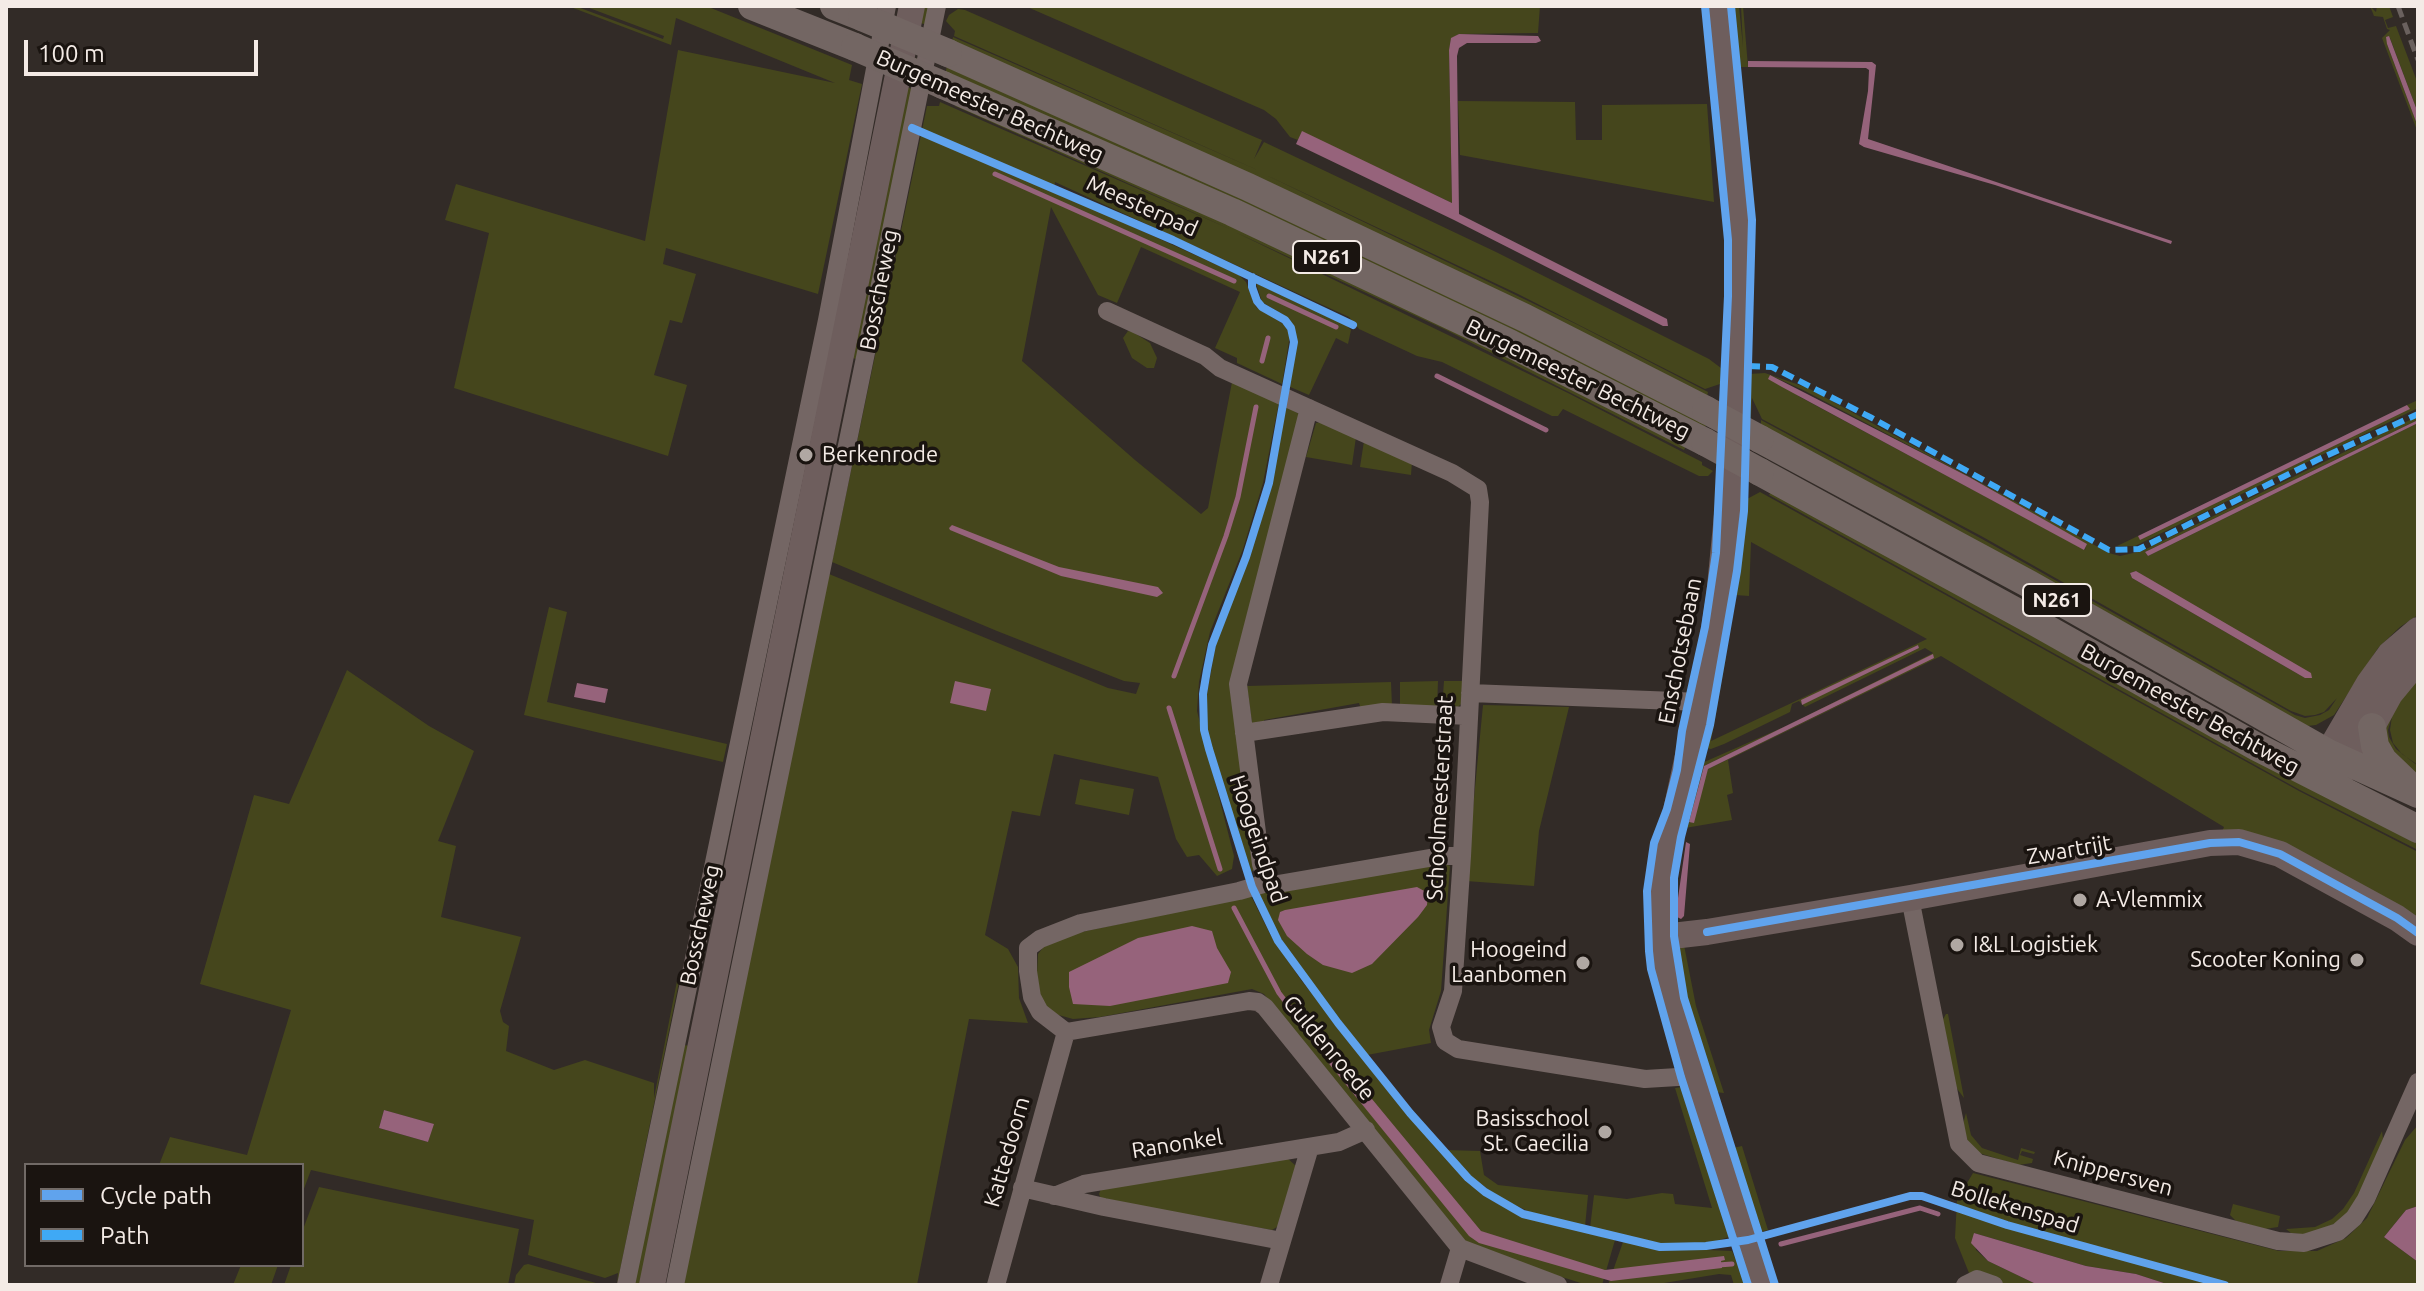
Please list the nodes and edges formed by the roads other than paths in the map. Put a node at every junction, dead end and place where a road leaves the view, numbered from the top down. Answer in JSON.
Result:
{"nodes":[{"id":1,"x":752,"y":6,"type":"edge"},
{"id":2,"x":834,"y":6,"type":"edge"},
{"id":3,"x":912,"y":6,"type":"edge"},
{"id":4,"x":937,"y":6,"type":"edge"},
{"id":5,"x":1717,"y":6,"type":"edge"},
{"id":6,"x":874,"y":12,"type":"edge"},
{"id":7,"x":1107,"y":311,"type":"dead end"},
{"id":8,"x":1309,"y":408,"type":"junction"},
{"id":9,"x":798,"y":570,"type":"junction"},
{"id":10,"x":2418,"y":630,"type":"edge"},
{"id":11,"x":2418,"y":660,"type":"edge"},
{"id":12,"x":1470,"y":693,"type":"junction"},
{"id":13,"x":1701,"y":702,"type":"junction"},
{"id":14,"x":1469,"y":716,"type":"junction"},
{"id":15,"x":2372,"y":727,"type":"junction"},
{"id":16,"x":1244,"y":733,"type":"junction"},
{"id":17,"x":2340,"y":759,"type":"junction"},
{"id":18,"x":2324,"y":783,"type":"junction"},
{"id":19,"x":2417,"y":794,"type":"edge"},
{"id":20,"x":2418,"y":829,"type":"edge"},
{"id":21,"x":1462,"y":856,"type":"junction"},
{"id":22,"x":1267,"y":883,"type":"junction"},
{"id":23,"x":1910,"y":898,"type":"junction"},
{"id":24,"x":2418,"y":933,"type":"edge"},
{"id":25,"x":1663,"y":937,"type":"junction"},
{"id":26,"x":1066,"y":1032,"type":"junction"},
{"id":27,"x":713,"y":1046,"type":"junction"},
{"id":28,"x":1694,"y":1076,"type":"junction"},
{"id":29,"x":2418,"y":1082,"type":"edge"},
{"id":30,"x":1366,"y":1130,"type":"junction"},
{"id":31,"x":1310,"y":1147,"type":"junction"},
{"id":32,"x":1022,"y":1188,"type":"junction"},
{"id":33,"x":1054,"y":1196,"type":"junction"},
{"id":34,"x":1282,"y":1241,"type":"junction"},
{"id":35,"x":1460,"y":1248,"type":"junction"},
{"id":36,"x":626,"y":1285,"type":"edge"},
{"id":37,"x":652,"y":1285,"type":"edge"},
{"id":38,"x":675,"y":1285,"type":"edge"},
{"id":39,"x":996,"y":1285,"type":"edge"},
{"id":40,"x":1269,"y":1285,"type":"edge"},
{"id":41,"x":1449,"y":1285,"type":"edge"},
{"id":42,"x":1558,"y":1285,"type":"edge"},
{"id":43,"x":1763,"y":1285,"type":"edge"},
{"id":44,"x":1965,"y":1285,"type":"edge"},
{"id":45,"x":1994,"y":1285,"type":"edge"}],
"edges":[{"from":1,"to":18,"type":"main road","name":"Burgemeester Bechtweg","number":"N261","bridge":true},
{"from":2,"to":6,"type":"main road","name":"Burgemeester Bechtweg","number":"N261"},
{"from":3,"to":9,"type":"street","name":"Bosscheweg"},
{"from":4,"to":9,"type":"street","name":"Bosscheweg"},
{"from":5,"to":13,"type":"street","name":"Enschotsebaan"},
{"from":6,"to":9,"type":"street","name":"Bosscheweg"},
{"from":6,"to":17,"type":"main road","name":"Burgemeester Bechtweg","number":"N261","bridge":true},
{"from":7,"to":8,"type":"street"},
{"from":8,"to":12,"type":"street","name":"Schoolmeesterstraat"},
{"from":8,"to":16,"type":"street"},
{"from":9,"to":27,"type":"street","name":"Bosscheweg"},
{"from":9,"to":36,"type":"street","name":"Bosscheweg"},
{"from":10,"to":17,"type":"street"},
{"from":11,"to":15,"type":"street"},
{"from":12,"to":13,"type":"street"},
{"from":12,"to":14,"type":"street","name":"Schoolmeesterstraat"},
{"from":13,"to":25,"type":"street","name":"Enschotsebaan"},
{"from":14,"to":16,"type":"street"},
{"from":14,"to":21,"type":"street","name":"Schoolmeesterstraat"},
{"from":15,"to":17,"type":"street"},
{"from":15,"to":19,"type":"main road"},
{"from":16,"to":22,"type":"street"},
{"from":17,"to":18,"type":"street"},
{"from":17,"to":19,"type":"main road","name":"Burgemeester Bechtweg","number":"N261"},
{"from":18,"to":20,"type":"main road","name":"Burgemeester Bechtweg","number":"N261"},
{"from":21,"to":22,"type":"street"},
{"from":21,"to":28,"type":"street","name":"Schoolmeesterstraat"},
{"from":22,"to":26,"type":"street"},
{"from":23,"to":24,"type":"street","name":"Zwartrijt"},
{"from":23,"to":25,"type":"street","name":"Zwartrijt"},
{"from":23,"to":29,"type":"street","name":"Knippersven"},
{"from":25,"to":28,"type":"street","name":"Enschotsebaan"},
{"from":26,"to":30,"type":"street","name":"Guldenroede"},
{"from":26,"to":32,"type":"street","name":"Kattedoorn"},
{"from":27,"to":37,"type":"street","name":"Bosscheweg"},
{"from":27,"to":38,"type":"street","name":"Bosscheweg"},
{"from":28,"to":43,"type":"street","name":"Enschotsebaan"},
{"from":30,"to":31,"type":"street","name":"Ranonkel"},
{"from":30,"to":35,"type":"street","name":"Guldenroede"},
{"from":31,"to":33,"type":"street","name":"Ranonkel"},
{"from":31,"to":34,"type":"street"},
{"from":32,"to":33,"type":"street"},
{"from":32,"to":39,"type":"street","name":"Kattedoorn"},
{"from":33,"to":34,"type":"street"},
{"from":34,"to":40,"type":"street"},
{"from":35,"to":41,"type":"street"},
{"from":35,"to":42,"type":"street"},
{"from":44,"to":45,"type":"street"}]}
